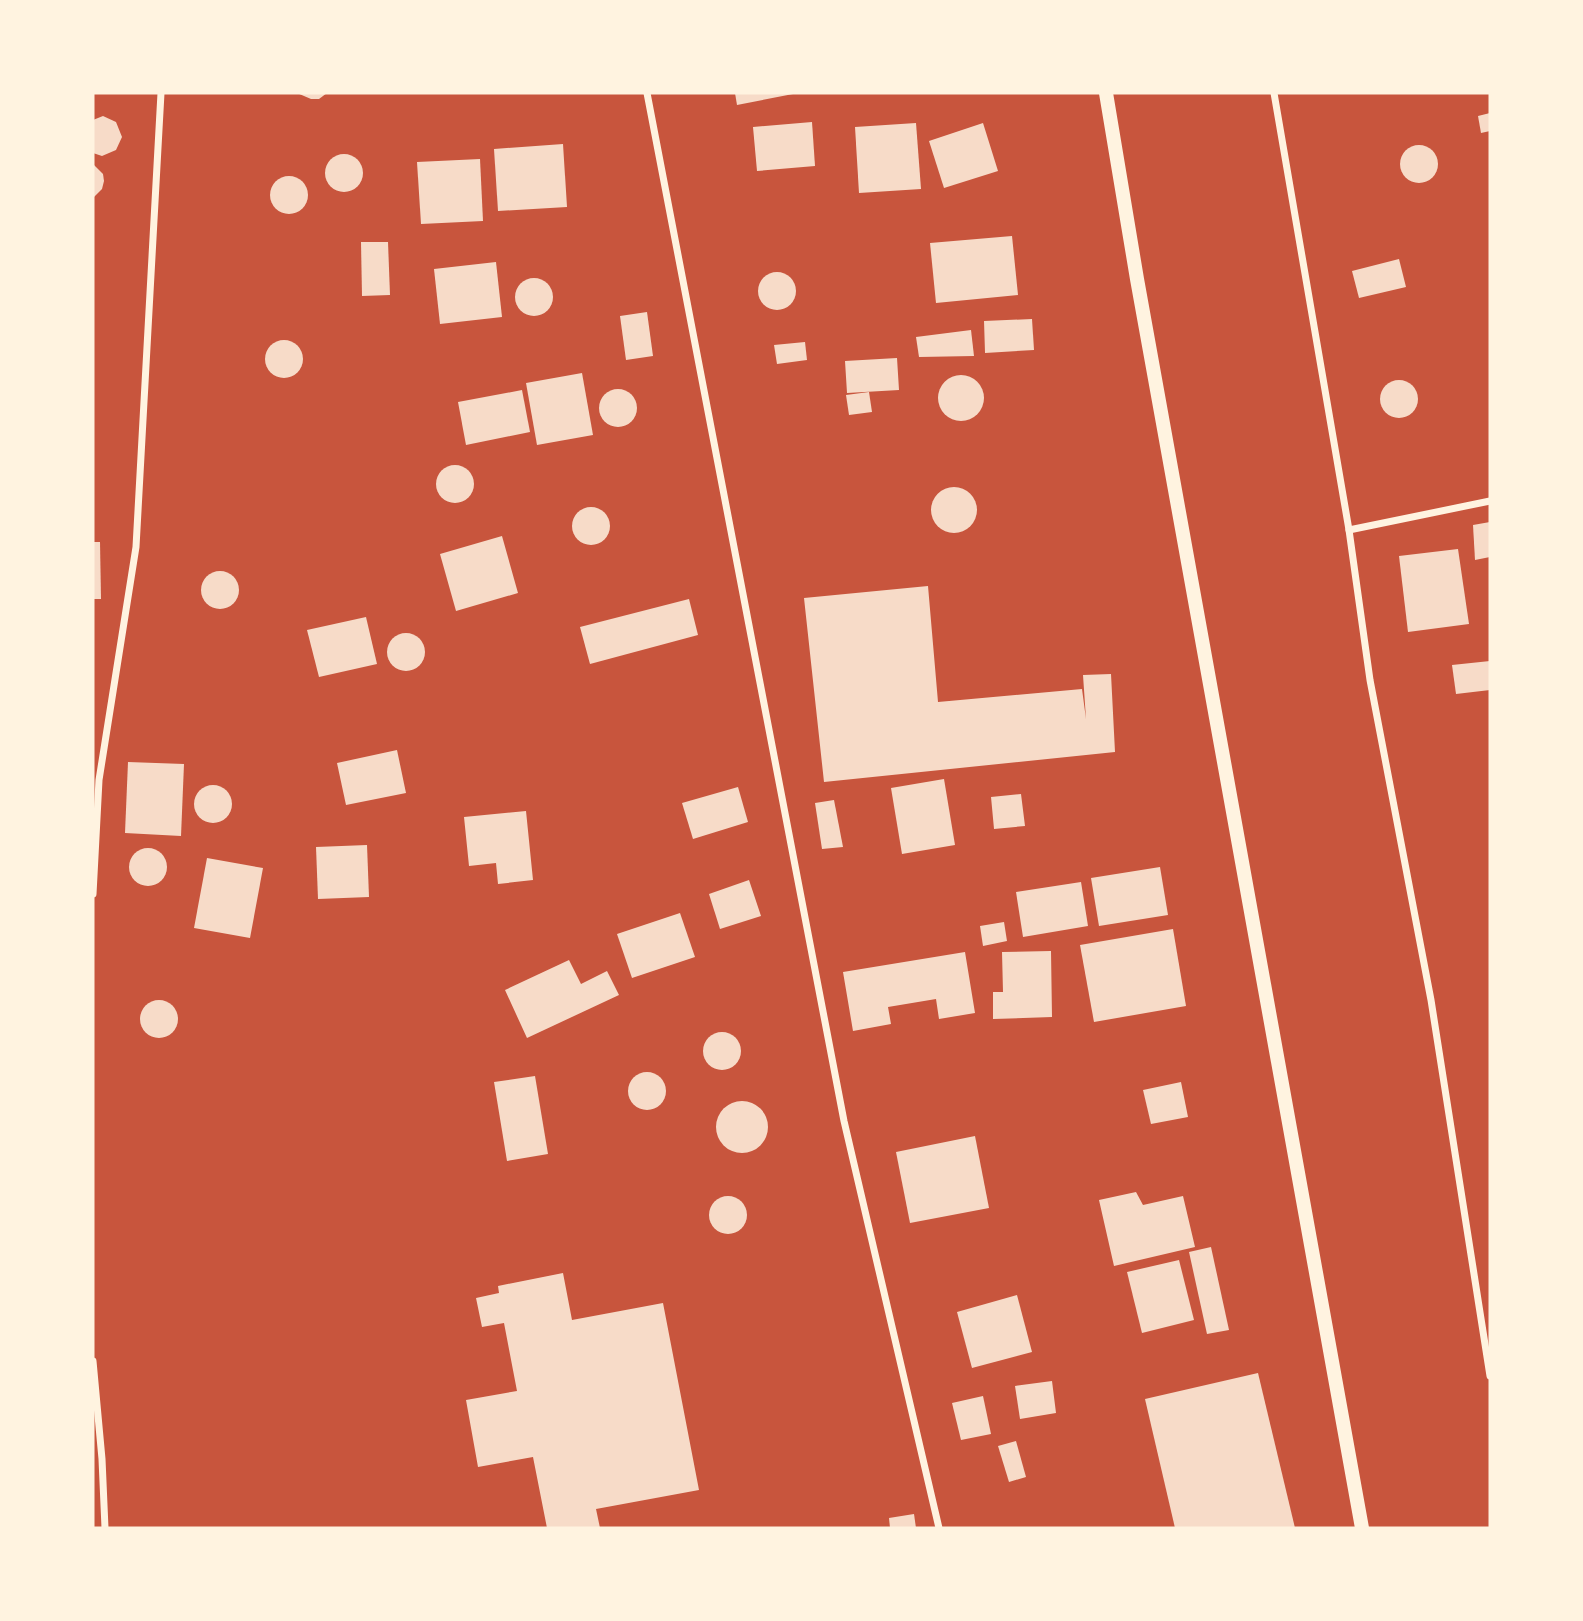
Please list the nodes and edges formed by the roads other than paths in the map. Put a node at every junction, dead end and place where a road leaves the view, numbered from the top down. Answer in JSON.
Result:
{"nodes":[{"id":1,"x":161,"y":93,"type":"edge"},
{"id":2,"x":647,"y":93,"type":"edge"},
{"id":3,"x":1106,"y":93,"type":"edge"},
{"id":4,"x":1274,"y":93,"type":"edge"},
{"id":5,"x":1490,"y":501,"type":"edge"},
{"id":6,"x":1349,"y":530,"type":"junction"},
{"id":7,"x":93,"y":894,"type":"edge"},
{"id":8,"x":93,"y":1361,"type":"edge"},
{"id":9,"x":1490,"y":1376,"type":"edge"},
{"id":10,"x":105,"y":1528,"type":"edge"},
{"id":11,"x":939,"y":1528,"type":"edge"},
{"id":12,"x":1362,"y":1528,"type":"edge"}],
"edges":[{"from":1,"to":7,"type":"street"},
{"from":2,"to":11,"type":"street"},
{"from":3,"to":12,"type":"main road"},
{"from":4,"to":6,"type":"street"},
{"from":5,"to":6,"type":"street"},
{"from":6,"to":9,"type":"street"},
{"from":8,"to":10,"type":"street"}]}
